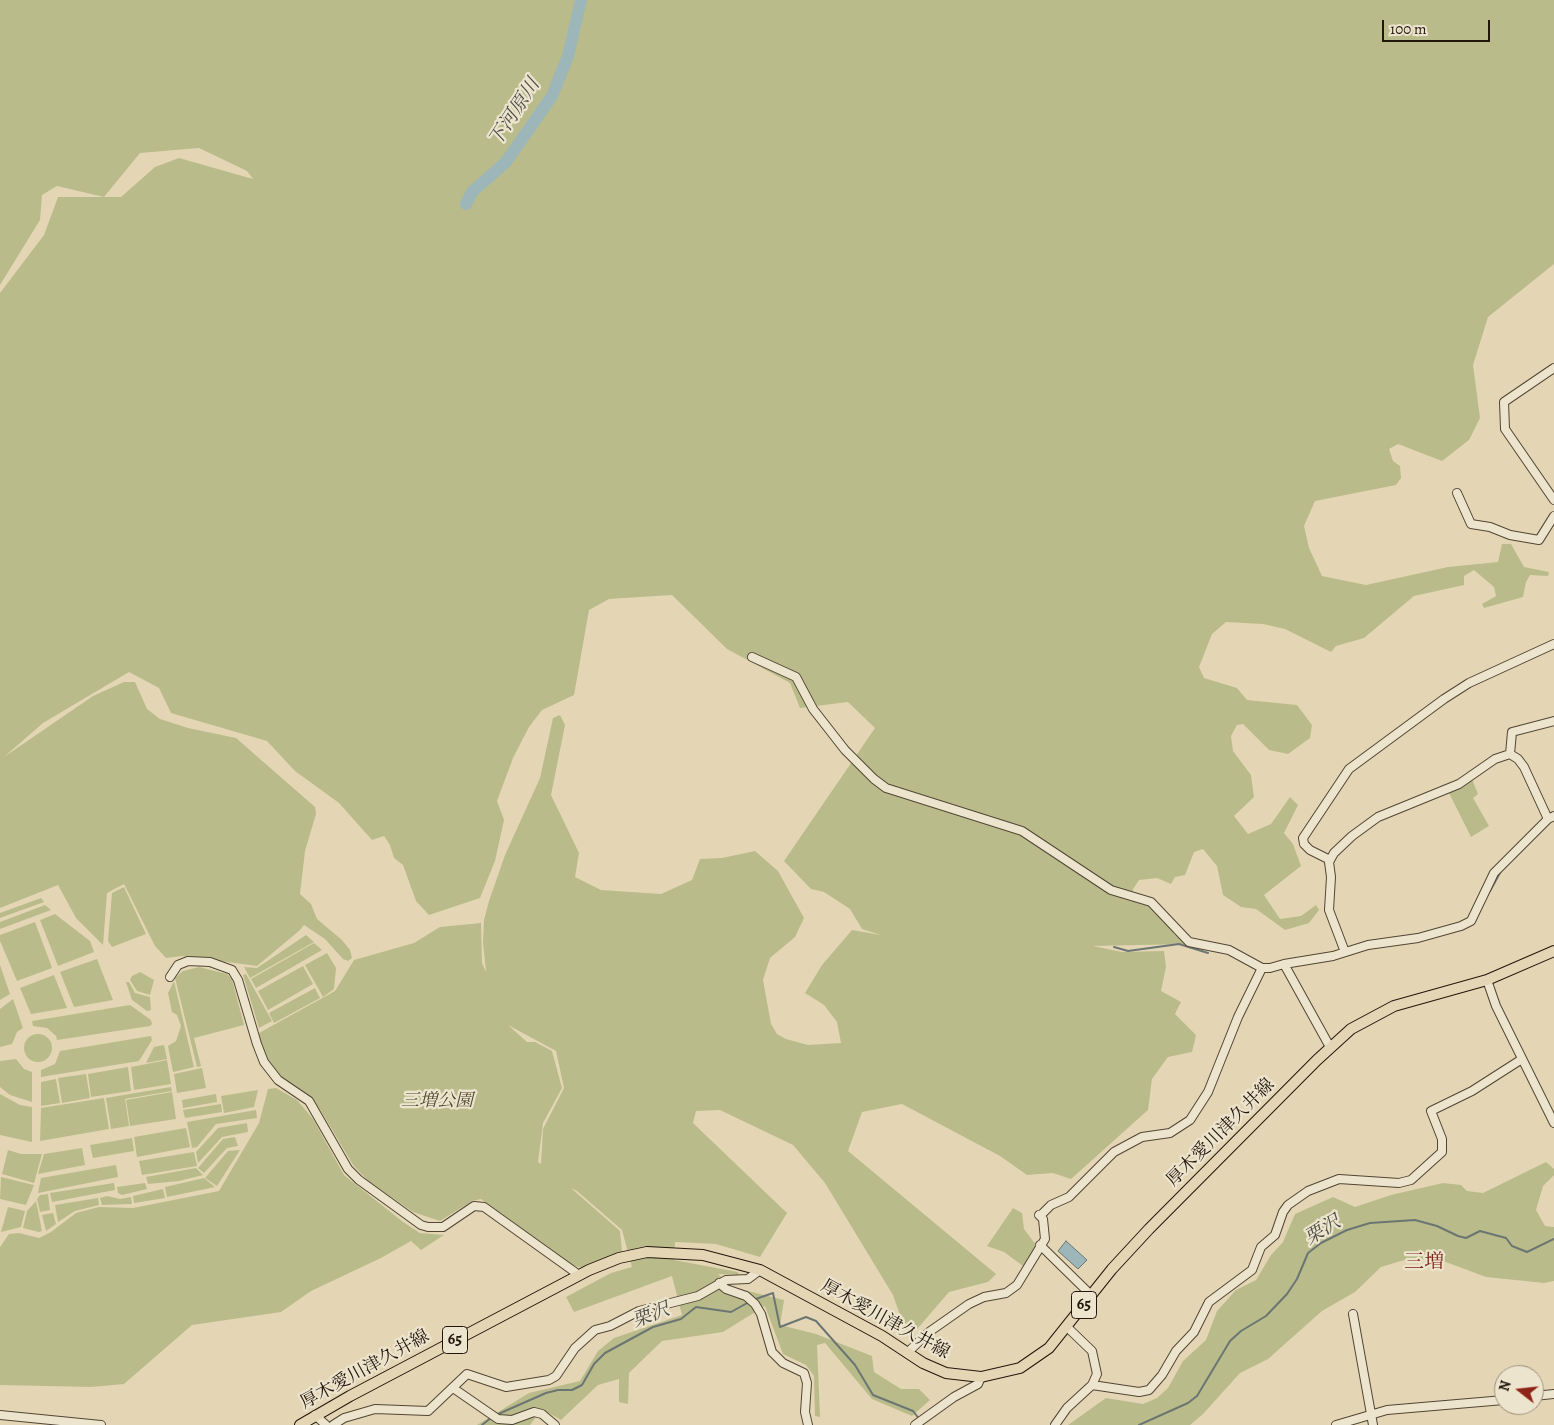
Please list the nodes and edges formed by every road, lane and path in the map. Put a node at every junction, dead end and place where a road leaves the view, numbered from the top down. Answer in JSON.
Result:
{"nodes":[{"id":1,"x":1554,"y":368,"type":"edge"},
{"id":2,"x":1457,"y":493,"type":"dead end"},
{"id":3,"x":1554,"y":500,"type":"edge"},
{"id":4,"x":1554,"y":516,"type":"edge"},
{"id":5,"x":1554,"y":644,"type":"edge"},
{"id":6,"x":752,"y":657,"type":"dead end"},
{"id":7,"x":1554,"y":721,"type":"edge"},
{"id":8,"x":1510,"y":754,"type":"junction"},
{"id":9,"x":1551,"y":817,"type":"edge"},
{"id":10,"x":1330,"y":860,"type":"junction"},
{"id":11,"x":1554,"y":951,"type":"edge"},
{"id":12,"x":1346,"y":952,"type":"junction"},
{"id":13,"x":1284,"y":964,"type":"junction"},
{"id":14,"x":1262,"y":968,"type":"junction"},
{"id":15,"x":170,"y":977,"type":"dead end"},
{"id":16,"x":1487,"y":980,"type":"junction"},
{"id":17,"x":1330,"y":1047,"type":"junction"},
{"id":18,"x":1522,"y":1059,"type":"junction"},
{"id":19,"x":1554,"y":1123,"type":"edge"},
{"id":20,"x":1040,"y":1245,"type":"junction"},
{"id":21,"x":760,"y":1270,"type":"junction"},
{"id":22,"x":579,"y":1275,"type":"junction"},
{"id":23,"x":719,"y":1283,"type":"junction"},
{"id":24,"x":1091,"y":1295,"type":"junction"},
{"id":25,"x":1353,"y":1314,"type":"dead end"},
{"id":26,"x":1067,"y":1327,"type":"junction"},
{"id":27,"x":907,"y":1353,"type":"junction"},
{"id":28,"x":981,"y":1378,"type":"junction"},
{"id":29,"x":1092,"y":1385,"type":"junction"},
{"id":30,"x":453,"y":1388,"type":"junction"},
{"id":31,"x":1494,"y":1401,"type":"edge"},
{"id":32,"x":1370,"y":1413,"type":"junction"},
{"id":33,"x":0,"y":1415,"type":"edge"},
{"id":34,"x":315,"y":1415,"type":"junction"},
{"id":35,"x":101,"y":1425,"type":"edge"},
{"id":36,"x":300,"y":1425,"type":"edge"},
{"id":37,"x":326,"y":1425,"type":"edge"},
{"id":38,"x":333,"y":1425,"type":"edge"},
{"id":39,"x":555,"y":1425,"type":"edge"},
{"id":40,"x":808,"y":1425,"type":"edge"},
{"id":41,"x":915,"y":1425,"type":"edge"},
{"id":42,"x":1055,"y":1425,"type":"edge"},
{"id":43,"x":1336,"y":1425,"type":"edge"},
{"id":44,"x":1373,"y":1425,"type":"edge"}],
"edges":[{"from":1,"to":3,"type":"street"},
{"from":2,"to":4,"type":"street"},
{"from":5,"to":10,"type":"street"},
{"from":6,"to":14,"type":"street"},
{"from":7,"to":8,"type":"street"},
{"from":8,"to":9,"type":"street"},
{"from":8,"to":10,"type":"street"},
{"from":9,"to":12,"type":"street"},
{"from":10,"to":12,"type":"street"},
{"from":11,"to":16,"type":"main road","name":"厚木愛川津久井線","number":"65"},
{"from":12,"to":13,"type":"street"},
{"from":13,"to":14,"type":"street"},
{"from":13,"to":17,"type":"street"},
{"from":14,"to":20,"type":"street"},
{"from":15,"to":22,"type":"street"},
{"from":16,"to":17,"type":"main road","name":"厚木愛川津久井線","number":"65"},
{"from":16,"to":18,"type":"street"},
{"from":17,"to":24,"type":"main road","name":"厚木愛川津久井線","number":"65"},
{"from":18,"to":19,"type":"street"},
{"from":18,"to":29,"type":"street"},
{"from":20,"to":24,"type":"street"},
{"from":20,"to":27,"type":"street"},
{"from":21,"to":22,"type":"main road","name":"厚木愛川津久井線","number":"65"},
{"from":21,"to":23,"type":"street"},
{"from":21,"to":27,"type":"main road","name":"厚木愛川津久井線","number":"65"},
{"from":22,"to":34,"type":"main road","name":"厚木愛川津久井線","number":"65"},
{"from":23,"to":30,"type":"street"},
{"from":23,"to":40,"type":"street"},
{"from":24,"to":26,"type":"main road","name":"厚木愛川津久井線","number":"65"},
{"from":25,"to":32,"type":"street"},
{"from":26,"to":28,"type":"main road","name":"厚木愛川津久井線","number":"65"},
{"from":26,"to":29,"type":"street"},
{"from":27,"to":28,"type":"main road","name":"厚木愛川津久井線","number":"65"},
{"from":28,"to":41,"type":"street"},
{"from":29,"to":42,"type":"street"},
{"from":30,"to":38,"type":"street"},
{"from":30,"to":39,"type":"street"},
{"from":31,"to":32,"type":"street"},
{"from":32,"to":43,"type":"street"},
{"from":32,"to":44,"type":"street"},
{"from":33,"to":35,"type":"street"},
{"from":34,"to":36,"type":"main road","name":"厚木愛川津久井線","number":"65"},
{"from":34,"to":37,"type":"street"}]}
